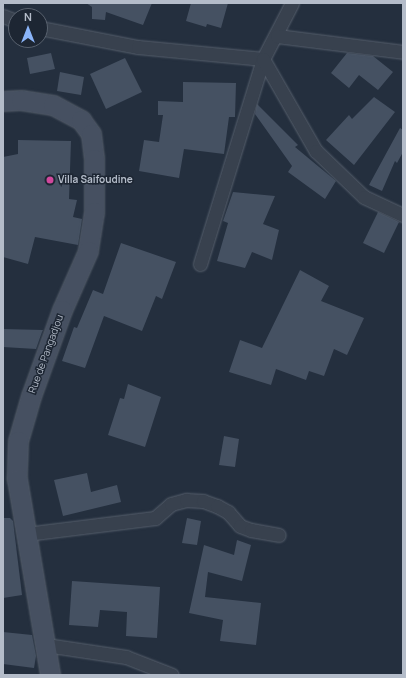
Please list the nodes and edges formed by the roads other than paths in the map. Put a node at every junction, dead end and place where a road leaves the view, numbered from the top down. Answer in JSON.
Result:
{"nodes":[{"id":1,"x":292,"y":3,"type":"edge"},
{"id":2,"x":48,"y":30,"type":"edge"},
{"id":3,"x":277,"y":36,"type":"junction"},
{"id":4,"x":403,"y":52,"type":"edge"},
{"id":5,"x":263,"y":59,"type":"junction"},
{"id":6,"x":3,"y":101,"type":"edge"},
{"id":7,"x":403,"y":215,"type":"edge"},
{"id":8,"x":200,"y":264,"type":"dead end"},
{"id":9,"x":26,"y":534,"type":"junction"},
{"id":10,"x":279,"y":535,"type":"dead end"},
{"id":11,"x":46,"y":646,"type":"junction"},
{"id":12,"x":50,"y":675,"type":"edge"},
{"id":13,"x":172,"y":675,"type":"edge"}],
"edges":[{"from":1,"to":3,"type":"street"},
{"from":2,"to":5,"type":"street"},
{"from":3,"to":4,"type":"street"},
{"from":3,"to":5,"type":"street"},
{"from":5,"to":7,"type":"street"},
{"from":5,"to":8,"type":"street"},
{"from":6,"to":9,"type":"main road","name":"Rue de Pangadjou"},
{"from":9,"to":10,"type":"street"},
{"from":9,"to":11,"type":"main road","name":"Rue de Pangadjou"},
{"from":11,"to":12,"type":"main road","name":"Rue de Pangadjou"},
{"from":11,"to":13,"type":"street"}]}
